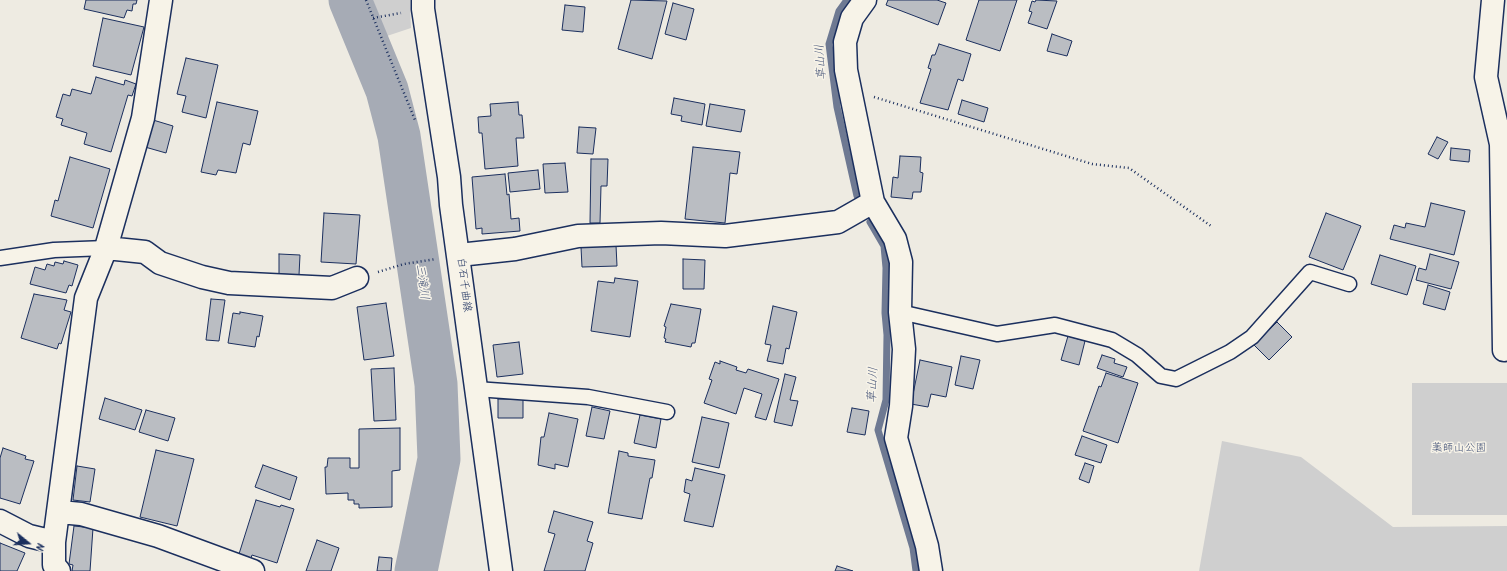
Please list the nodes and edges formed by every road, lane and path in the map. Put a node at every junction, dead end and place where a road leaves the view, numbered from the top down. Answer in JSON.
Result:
{"nodes":[{"id":1,"x":161,"y":0,"type":"edge"},
{"id":2,"x":366,"y":0,"type":"edge"},
{"id":3,"x":424,"y":0,"type":"edge"},
{"id":4,"x":865,"y":0,"type":"edge"},
{"id":5,"x":1493,"y":0,"type":"edge"},
{"id":6,"x":402,"y":12,"type":"dead end"},
{"id":7,"x":373,"y":18,"type":"junction"},
{"id":8,"x":849,"y":90,"type":"junction"},
{"id":9,"x":413,"y":116,"type":"dead end"},
{"id":10,"x":873,"y":202,"type":"junction"},
{"id":11,"x":1211,"y":226,"type":"dead end"},
{"id":12,"x":106,"y":248,"type":"junction"},
{"id":13,"x":459,"y":256,"type":"junction"},
{"id":14,"x":0,"y":258,"type":"edge"},
{"id":15,"x":437,"y":259,"type":"dead end"},
{"id":16,"x":404,"y":264,"type":"dead end"},
{"id":17,"x":357,"y":278,"type":"dead end"},
{"id":18,"x":1349,"y":284,"type":"dead end"},
{"id":19,"x":900,"y":312,"type":"junction"},
{"id":20,"x":1507,"y":348,"type":"edge"},
{"id":21,"x":476,"y":389,"type":"junction"},
{"id":22,"x":667,"y":412,"type":"dead end"},
{"id":23,"x":60,"y":512,"type":"junction"},
{"id":24,"x":0,"y":521,"type":"edge"},
{"id":25,"x":54,"y":542,"type":"junction"},
{"id":26,"x":59,"y":571,"type":"edge"},
{"id":27,"x":253,"y":571,"type":"edge"},
{"id":28,"x":501,"y":571,"type":"edge"},
{"id":29,"x":931,"y":571,"type":"edge"}],
"edges":[{"from":1,"to":12,"type":"street"},
{"from":2,"to":7,"type":"path"},
{"from":3,"to":13,"type":"street","name":"白石千曲線"},
{"from":4,"to":8,"type":"street"},
{"from":5,"to":20,"type":"street"},
{"from":6,"to":7,"type":"path"},
{"from":7,"to":9,"type":"path"},
{"from":8,"to":10,"type":"street"},
{"from":8,"to":11,"type":"path"},
{"from":10,"to":13,"type":"street"},
{"from":10,"to":19,"type":"street"},
{"from":12,"to":14,"type":"lane"},
{"from":12,"to":17,"type":"street"},
{"from":12,"to":23,"type":"street"},
{"from":13,"to":21,"type":"street","name":"白石千曲線"},
{"from":15,"to":16,"type":"path"},
{"from":18,"to":19,"type":"lane"},
{"from":19,"to":29,"type":"street"},
{"from":21,"to":22,"type":"lane"},
{"from":21,"to":28,"type":"street","name":"白石千曲線"},
{"from":23,"to":25,"type":"street"},
{"from":23,"to":27,"type":"street"},
{"from":24,"to":25,"type":"street"},
{"from":25,"to":26,"type":"street"}]}
